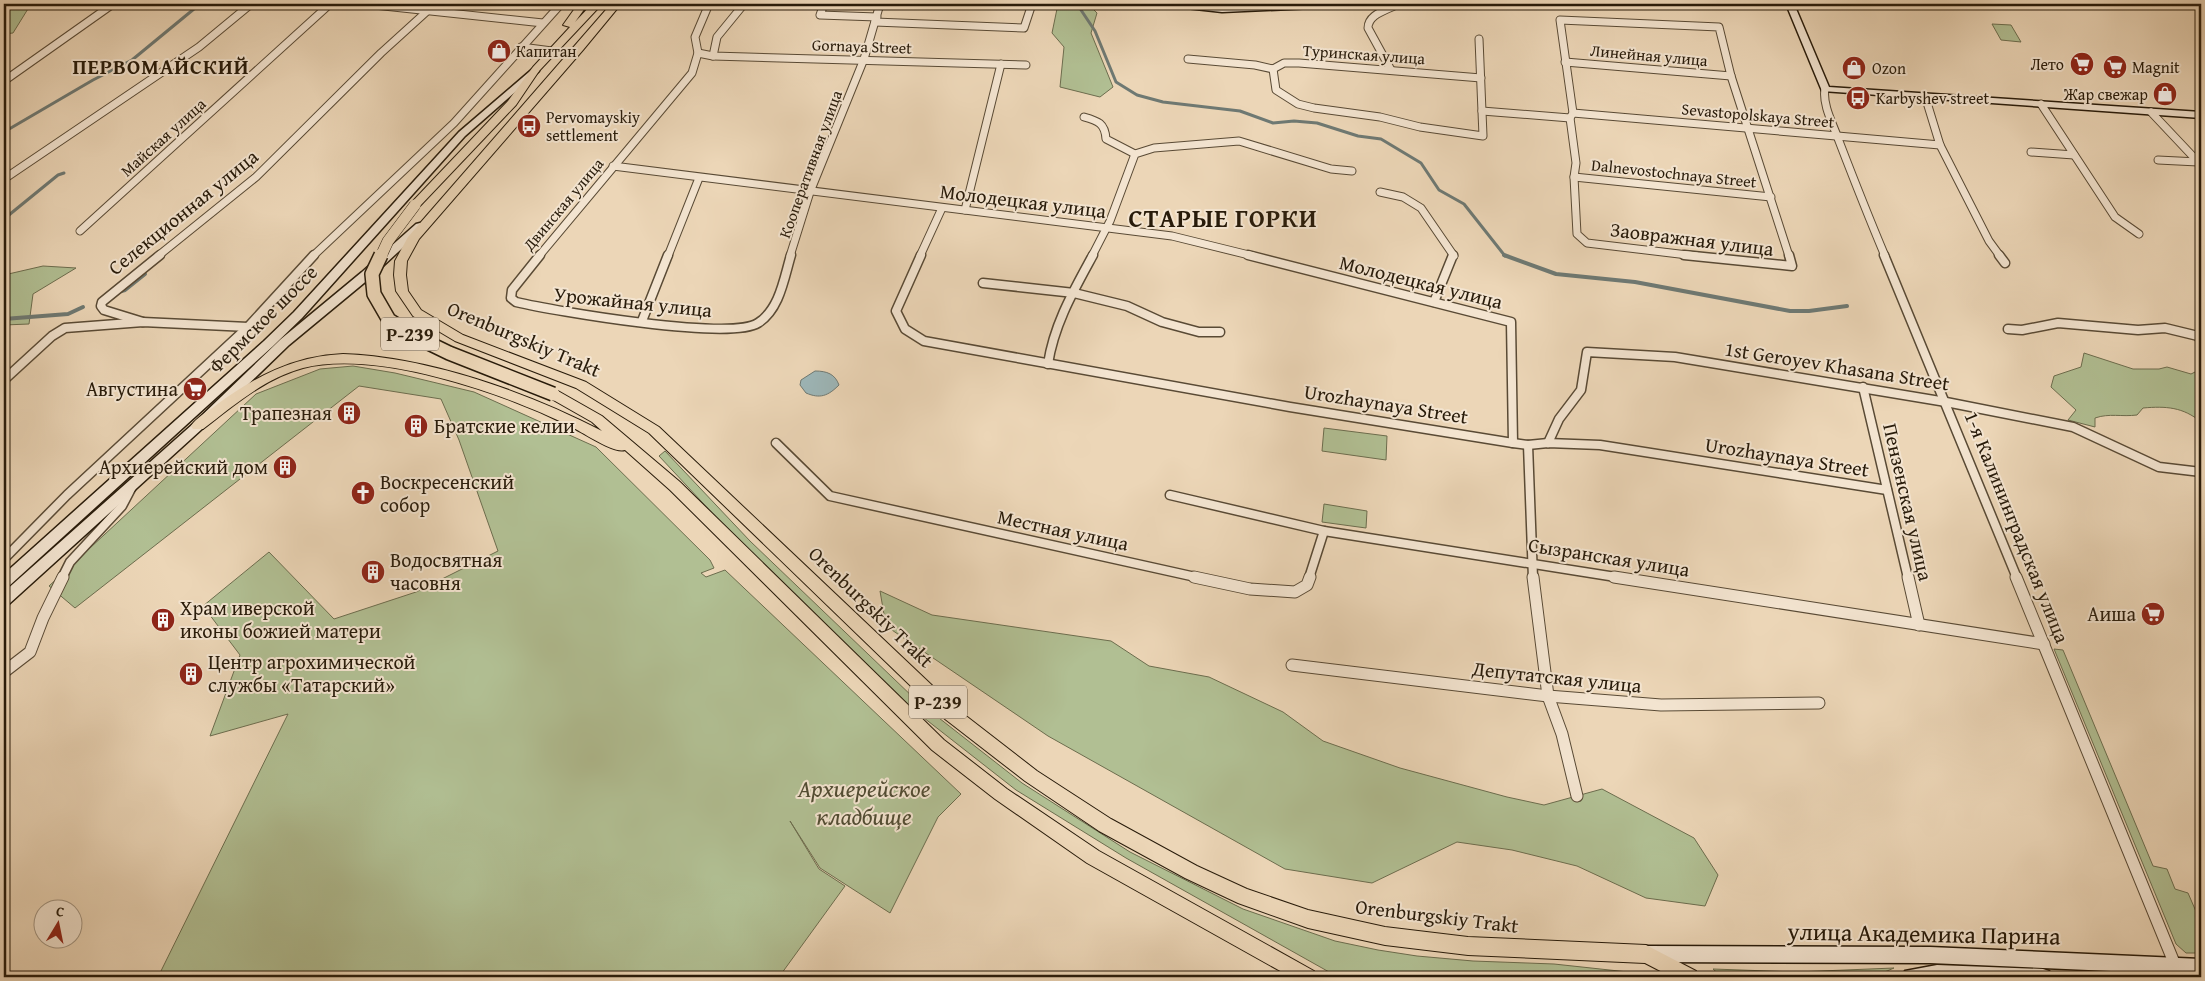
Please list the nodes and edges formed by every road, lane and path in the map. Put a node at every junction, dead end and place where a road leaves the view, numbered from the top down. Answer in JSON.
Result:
{"nodes":[{"id":1,"x":113,"y":4,"type":"edge"},
{"id":2,"x":251,"y":4,"type":"edge"},
{"id":3,"x":330,"y":4,"type":"edge"},
{"id":4,"x":365,"y":4,"type":"edge"},
{"id":5,"x":434,"y":4,"type":"edge"},
{"id":6,"x":561,"y":4,"type":"edge"},
{"id":7,"x":583,"y":4,"type":"edge"},
{"id":8,"x":597,"y":4,"type":"edge"},
{"id":9,"x":616,"y":4,"type":"edge"},
{"id":10,"x":626,"y":4,"type":"edge"},
{"id":11,"x":709,"y":4,"type":"edge"},
{"id":12,"x":744,"y":4,"type":"edge"},
{"id":13,"x":824,"y":4,"type":"edge"},
{"id":14,"x":880,"y":4,"type":"edge"},
{"id":15,"x":1032,"y":4,"type":"edge"},
{"id":16,"x":1177,"y":4,"type":"edge"},
{"id":17,"x":1335,"y":4,"type":"edge"},
{"id":18,"x":1394,"y":4,"type":"edge"},
{"id":19,"x":1790,"y":4,"type":"edge"},
{"id":20,"x":428,"y":10,"type":"junction"},
{"id":21,"x":876,"y":19,"type":"junction"},
{"id":22,"x":544,"y":23,"type":"junction"},
{"id":23,"x":1479,"y":39,"type":"dead end"},
{"id":24,"x":560,"y":42,"type":"junction"},
{"id":25,"x":521,"y":47,"type":"junction"},
{"id":26,"x":580,"y":48,"type":"junction"},
{"id":27,"x":552,"y":50,"type":"junction"},
{"id":28,"x":698,"y":53,"type":"junction"},
{"id":29,"x":713,"y":56,"type":"junction"},
{"id":30,"x":864,"y":59,"type":"junction"},
{"id":31,"x":1188,"y":59,"type":"dead end"},
{"id":32,"x":1565,"y":62,"type":"junction"},
{"id":33,"x":1001,"y":64,"type":"junction"},
{"id":34,"x":1026,"y":65,"type":"dead end"},
{"id":35,"x":536,"y":68,"type":"junction"},
{"id":36,"x":1273,"y":69,"type":"junction"},
{"id":37,"x":1391,"y":70,"type":"junction"},
{"id":38,"x":1731,"y":76,"type":"junction"},
{"id":39,"x":1481,"y":78,"type":"junction"},
{"id":40,"x":4,"y":81,"type":"edge"},
{"id":41,"x":1826,"y":89,"type":"junction"},
{"id":42,"x":1925,"y":96,"type":"junction"},
{"id":43,"x":2041,"y":104,"type":"junction"},
{"id":44,"x":1482,"y":111,"type":"junction"},
{"id":45,"x":2151,"y":112,"type":"junction"},
{"id":46,"x":1571,"y":115,"type":"junction"},
{"id":47,"x":2201,"y":115,"type":"edge"},
{"id":48,"x":1084,"y":118,"type":"dead end"},
{"id":49,"x":1747,"y":127,"type":"junction"},
{"id":50,"x":1837,"y":135,"type":"junction"},
{"id":51,"x":1483,"y":136,"type":"joint"},
{"id":52,"x":1940,"y":145,"type":"junction"},
{"id":53,"x":2030,"y":152,"type":"dead end"},
{"id":54,"x":1135,"y":154,"type":"junction"},
{"id":55,"x":2074,"y":155,"type":"junction"},
{"id":56,"x":2158,"y":160,"type":"dead end"},
{"id":57,"x":2200,"y":164,"type":"edge"},
{"id":58,"x":613,"y":166,"type":"junction"},
{"id":59,"x":1352,"y":171,"type":"dead end"},
{"id":60,"x":1574,"y":177,"type":"junction"},
{"id":61,"x":4,"y":178,"type":"edge"},
{"id":62,"x":699,"y":178,"type":"junction"},
{"id":63,"x":810,"y":192,"type":"junction"},
{"id":64,"x":1380,"y":192,"type":"dead end"},
{"id":65,"x":1770,"y":197,"type":"junction"},
{"id":66,"x":942,"y":208,"type":"junction"},
{"id":67,"x":965,"y":210,"type":"junction"},
{"id":68,"x":433,"y":214,"type":"junction"},
{"id":69,"x":1107,"y":228,"type":"junction"},
{"id":70,"x":80,"y":231,"type":"dead end"},
{"id":71,"x":2139,"y":234,"type":"dead end"},
{"id":72,"x":2005,"y":263,"type":"dead end"},
{"id":73,"x":983,"y":283,"type":"dead end"},
{"id":74,"x":1074,"y":293,"type":"junction"},
{"id":75,"x":511,"y":298,"type":"joint"},
{"id":76,"x":1434,"y":302,"type":"junction"},
{"id":77,"x":642,"y":321,"type":"junction"},
{"id":78,"x":143,"y":322,"type":"junction"},
{"id":79,"x":248,"y":326,"type":"junction"},
{"id":80,"x":754,"y":326,"type":"joint"},
{"id":81,"x":2008,"y":329,"type":"dead end"},
{"id":82,"x":1220,"y":332,"type":"dead end"},
{"id":83,"x":2201,"y":341,"type":"edge"},
{"id":84,"x":1048,"y":364,"type":"junction"},
{"id":85,"x":4,"y":380,"type":"edge"},
{"id":86,"x":1863,"y":387,"type":"junction"},
{"id":87,"x":1946,"y":402,"type":"junction"},
{"id":88,"x":198,"y":426,"type":"junction"},
{"id":89,"x":776,"y":443,"type":"dead end"},
{"id":90,"x":1513,"y":443,"type":"junction"},
{"id":91,"x":1548,"y":443,"type":"junction"},
{"id":92,"x":1528,"y":445,"type":"junction"},
{"id":93,"x":655,"y":467,"type":"junction"},
{"id":94,"x":2201,"y":472,"type":"edge"},
{"id":95,"x":136,"y":481,"type":"junction"},
{"id":96,"x":1887,"y":490,"type":"junction"},
{"id":97,"x":1170,"y":495,"type":"dead end"},
{"id":98,"x":1324,"y":531,"type":"junction"},
{"id":99,"x":4,"y":559,"type":"edge"},
{"id":100,"x":1531,"y":562,"type":"junction"},
{"id":101,"x":4,"y":582,"type":"edge"},
{"id":102,"x":4,"y":600,"type":"edge"},
{"id":103,"x":1919,"y":625,"type":"junction"},
{"id":104,"x":2044,"y":644,"type":"junction"},
{"id":105,"x":1292,"y":665,"type":"dead end"},
{"id":106,"x":4,"y":672,"type":"edge"},
{"id":107,"x":1548,"y":696,"type":"junction"},
{"id":108,"x":1818,"y":704,"type":"dead end"},
{"id":109,"x":1577,"y":796,"type":"dead end"},
{"id":110,"x":1646,"y":954,"type":"junction"},
{"id":111,"x":2201,"y":967,"type":"edge"},
{"id":112,"x":2178,"y":971,"type":"edge"},
{"id":113,"x":1308,"y":977,"type":"edge"},
{"id":114,"x":1690,"y":977,"type":"edge"},
{"id":115,"x":1911,"y":977,"type":"edge"},
{"id":116,"x":2043,"y":977,"type":"edge"}],
"edges":[{"from":1,"to":40,"type":"street"},
{"from":2,"to":61,"type":"street"},
{"from":3,"to":70,"type":"street","name":"Майская улица"},
{"from":4,"to":20,"type":"street"},
{"from":5,"to":20,"type":"street","name":"Селекционная улица"},
{"from":6,"to":22,"type":"street"},
{"from":7,"to":24,"type":"main road"},
{"from":8,"to":24,"type":"main road","name":"Orenburgskiy Trakt"},
{"from":9,"to":26,"type":"main road","name":"Orenburgskiy Trakt"},
{"from":10,"to":26,"type":"main road","number":"Р-239"},
{"from":11,"to":28,"type":"street","name":"Двинская улица"},
{"from":12,"to":29,"type":"street"},
{"from":13,"to":21,"type":"street"},
{"from":14,"to":21,"type":"street","name":"Кооперативная улица"},
{"from":15,"to":21,"type":"street"},
{"from":16,"to":17,"type":"main road"},
{"from":18,"to":37,"type":"street"},
{"from":19,"to":41,"type":"main road"},
{"from":20,"to":22,"type":"street"},
{"from":20,"to":78,"type":"street","name":"Селекционная улица"},
{"from":21,"to":30,"type":"street","name":"Кооперативная улица"},
{"from":22,"to":25,"type":"street"},
{"from":23,"to":39,"type":"street"},
{"from":24,"to":27,"type":"main road","name":"Orenburgskiy Trakt"},
{"from":25,"to":27,"type":"street"},
{"from":25,"to":79,"type":"street"},
{"from":26,"to":68,"type":"main road","name":"Orenburgskiy Trakt","number":"Р-239"},
{"from":27,"to":35,"type":"main road","name":"Orenburgskiy Trakt"},
{"from":28,"to":29,"type":"street","name":"Gornaya Street"},
{"from":28,"to":58,"type":"street","name":"Двинская улица"},
{"from":29,"to":30,"type":"street","name":"Gornaya Street"},
{"from":30,"to":33,"type":"street","name":"Gornaya Street"},
{"from":30,"to":63,"type":"street","name":"Кооперативная улица"},
{"from":31,"to":36,"type":"street","name":"Туринская улица"},
{"from":32,"to":38,"type":"street","name":"Линейная улица"},
{"from":32,"to":38,"type":"street"},
{"from":32,"to":46,"type":"street"},
{"from":33,"to":34,"type":"street","name":"Gornaya Street"},
{"from":33,"to":67,"type":"street"},
{"from":35,"to":93,"type":"main road","name":"Orenburgskiy Trakt","number":"Р-239","bridge":true},
{"from":35,"to":101,"type":"main road","name":"Фермское шоссе"},
{"from":36,"to":37,"type":"street","name":"Туринская улица"},
{"from":36,"to":51,"type":"street"},
{"from":37,"to":39,"type":"street","name":"Туринская улица"},
{"from":38,"to":49,"type":"street"},
{"from":39,"to":44,"type":"street"},
{"from":41,"to":42,"type":"main road"},
{"from":41,"to":50,"type":"street","name":"1-я Калининградская улица"},
{"from":42,"to":43,"type":"main road"},
{"from":42,"to":52,"type":"street"},
{"from":43,"to":45,"type":"main road"},
{"from":43,"to":55,"type":"street"},
{"from":44,"to":46,"type":"street","name":"Sevastopolskaya Street"},
{"from":44,"to":51,"type":"street"},
{"from":45,"to":47,"type":"main road"},
{"from":45,"to":57,"type":"street"},
{"from":46,"to":49,"type":"street","name":"Sevastopolskaya Street"},
{"from":46,"to":60,"type":"street"},
{"from":48,"to":54,"type":"street"},
{"from":49,"to":50,"type":"street","name":"Sevastopolskaya Street"},
{"from":49,"to":65,"type":"street"},
{"from":50,"to":52,"type":"street","name":"Sevastopolskaya Street"},
{"from":50,"to":87,"type":"street","name":"1-я Калининградская улица"},
{"from":52,"to":72,"type":"street"},
{"from":53,"to":55,"type":"street"},
{"from":54,"to":59,"type":"street"},
{"from":54,"to":69,"type":"street"},
{"from":55,"to":71,"type":"street"},
{"from":56,"to":57,"type":"street"},
{"from":58,"to":62,"type":"street","name":"Молодецкая улица"},
{"from":58,"to":75,"type":"street","name":"Двинская улица"},
{"from":60,"to":65,"type":"street","name":"Dalnevostochnaya Street"},
{"from":60,"to":65,"type":"street","name":"Заовражная улица"},
{"from":62,"to":63,"type":"street","name":"Молодецкая улица"},
{"from":62,"to":77,"type":"street"},
{"from":63,"to":66,"type":"street","name":"Молодецкая улица"},
{"from":63,"to":80,"type":"street","name":"Кооперативная улица"},
{"from":64,"to":76,"type":"street"},
{"from":66,"to":67,"type":"street","name":"Молодецкая улица"},
{"from":66,"to":84,"type":"street","name":"Urozhaynaya Street"},
{"from":67,"to":69,"type":"street","name":"Молодецкая улица"},
{"from":68,"to":88,"type":"main road","name":"Фермское шоссе"},
{"from":68,"to":110,"type":"main road","name":"Orenburgskiy Trakt","number":"Р-239"},
{"from":69,"to":74,"type":"street"},
{"from":69,"to":76,"type":"street","name":"Молодецкая улица"},
{"from":73,"to":74,"type":"street"},
{"from":74,"to":82,"type":"street"},
{"from":74,"to":84,"type":"street"},
{"from":75,"to":77,"type":"street","name":"Урожайная улица"},
{"from":76,"to":90,"type":"street","name":"Молодецкая улица"},
{"from":77,"to":80,"type":"street","name":"Урожайная улица"},
{"from":78,"to":79,"type":"street"},
{"from":78,"to":85,"type":"street"},
{"from":79,"to":99,"type":"street"},
{"from":81,"to":83,"type":"street"},
{"from":84,"to":90,"type":"street","name":"Urozhaynaya Street"},
{"from":86,"to":87,"type":"street","name":"1st Geroyev Khasana Street"},
{"from":86,"to":91,"type":"street","name":"1st Geroyev Khasana Street"},
{"from":86,"to":96,"type":"street","name":"Пензенская улица"},
{"from":87,"to":94,"type":"street","name":"1st Geroyev Khasana Street"},
{"from":87,"to":104,"type":"street","name":"1-я Калининградская улица"},
{"from":88,"to":93,"type":"main road","name":"Orenburgskiy Trakt"},
{"from":88,"to":95,"type":"main road","name":"Фермское шоссе"},
{"from":89,"to":98,"type":"street","name":"Местная улица"},
{"from":90,"to":92,"type":"street","name":"Urozhaynaya Street"},
{"from":91,"to":92,"type":"street","name":"Urozhaynaya Street"},
{"from":91,"to":96,"type":"street","name":"Urozhaynaya Street"},
{"from":92,"to":100,"type":"street"},
{"from":93,"to":113,"type":"main road","name":"Orenburgskiy Trakt","number":"Р-239"},
{"from":95,"to":102,"type":"main road","name":"Фермское шоссе"},
{"from":95,"to":106,"type":"street"},
{"from":96,"to":103,"type":"street","name":"Пензенская улица"},
{"from":97,"to":98,"type":"street","name":"Сызранская улица"},
{"from":98,"to":100,"type":"street","name":"Сызранская улица"},
{"from":100,"to":103,"type":"street","name":"Сызранская улица"},
{"from":100,"to":107,"type":"street"},
{"from":103,"to":104,"type":"street","name":"Сызранская улица"},
{"from":104,"to":112,"type":"street","name":"1-я Калининградская улица"},
{"from":105,"to":107,"type":"street","name":"Депутатская улица"},
{"from":107,"to":108,"type":"street","name":"Депутатская улица"},
{"from":107,"to":109,"type":"street"},
{"from":110,"to":112,"type":"main road","name":"улица Академика Парина"},
{"from":110,"to":114,"type":"main road","name":"Orenburgskiy Trakt","number":"Р-239"},
{"from":111,"to":112,"type":"main road","name":"улица Академика Парина"},
{"from":115,"to":116,"type":"main road","name":"улица Академика Парина"}]}
